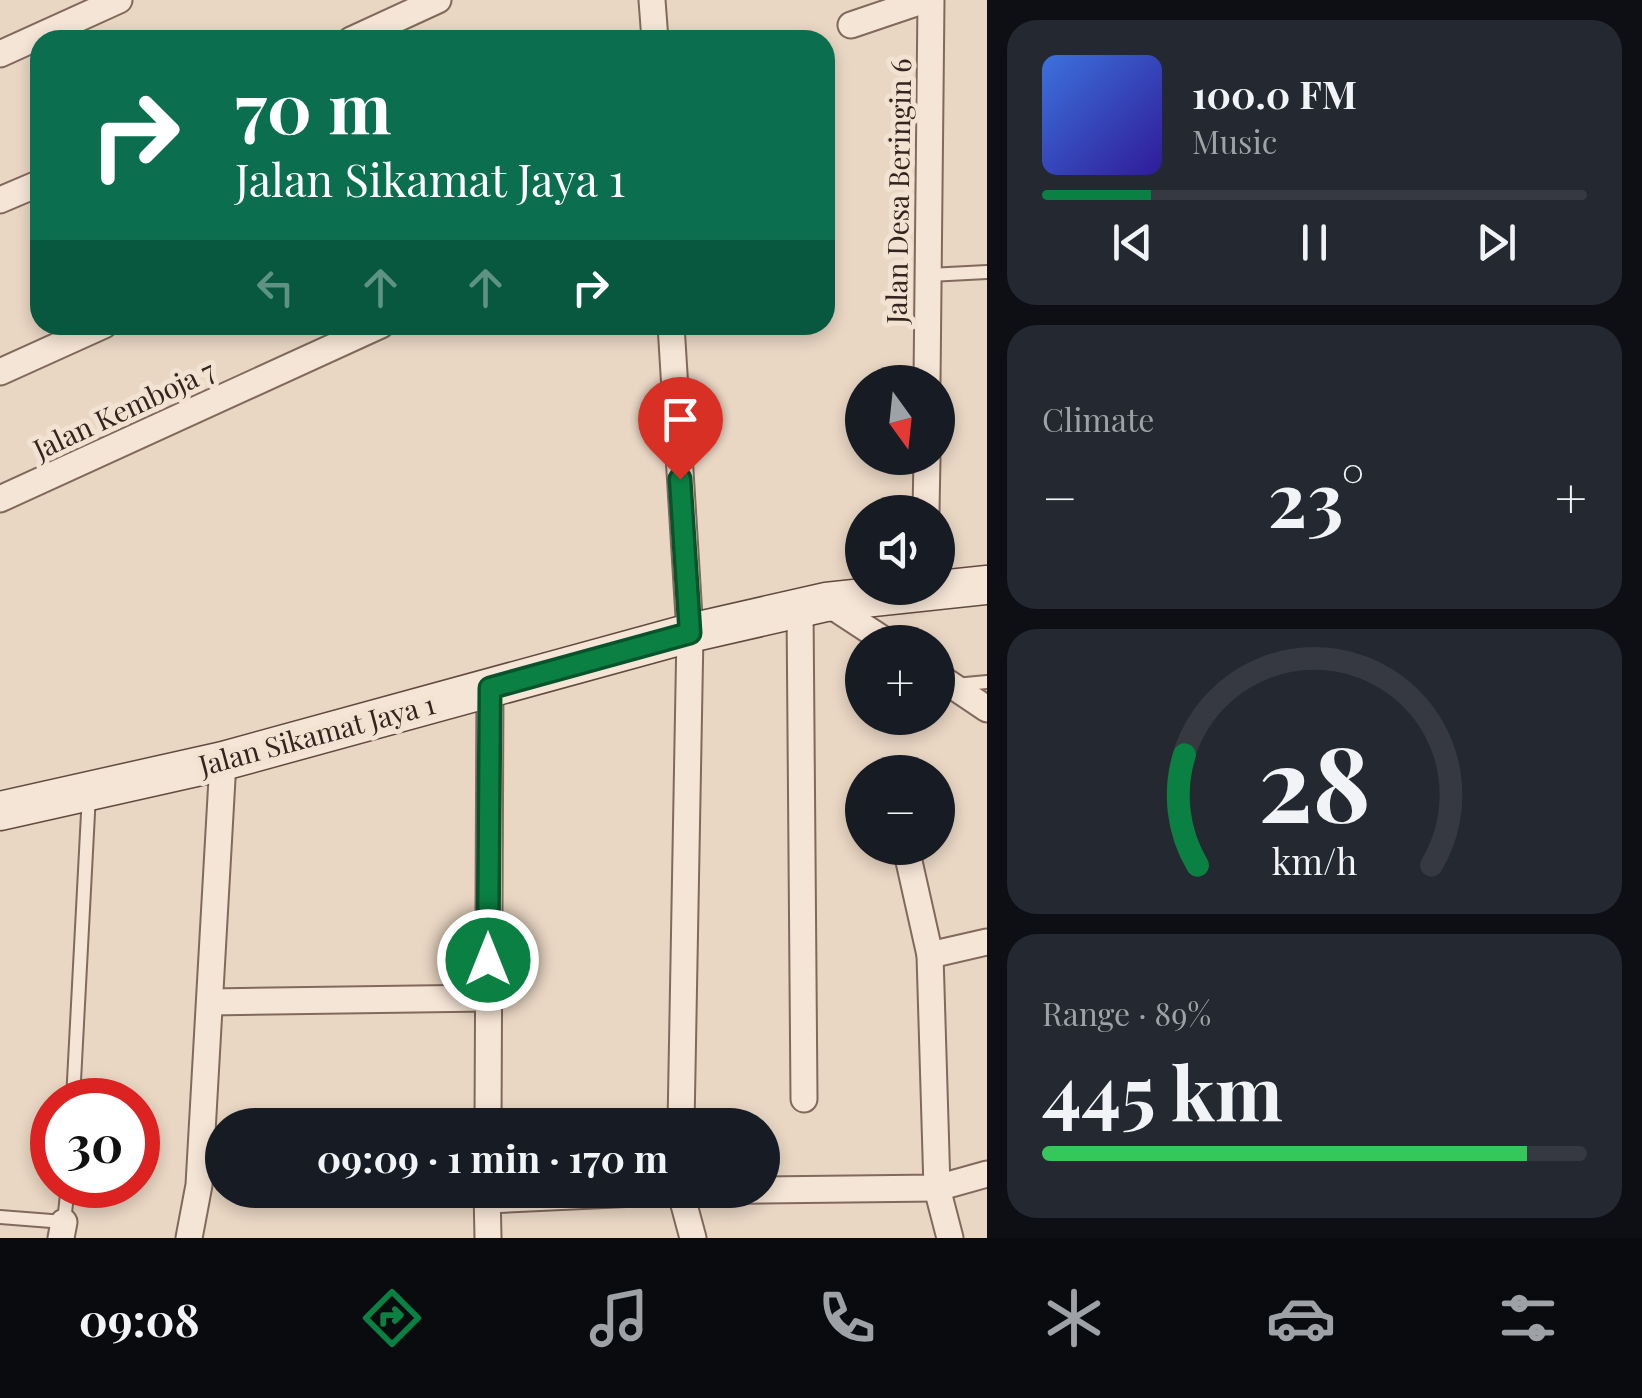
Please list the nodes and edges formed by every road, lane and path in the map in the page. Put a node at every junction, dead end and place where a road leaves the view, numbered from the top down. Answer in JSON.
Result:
{"nodes":[{"id":1,"x":119,"y":0,"type":"edge"},
{"id":2,"x":438,"y":0,"type":"edge"},
{"id":3,"x":652,"y":0,"type":"edge"},
{"id":4,"x":928,"y":0,"type":"edge"},
{"id":5,"x":851,"y":25,"type":"dead end"},
{"id":6,"x":53,"y":30,"type":"edge"},
{"id":7,"x":374,"y":30,"type":"edge"},
{"id":8,"x":654,"y":30,"type":"edge"},
{"id":9,"x":30,"y":40,"type":"edge"},
{"id":10,"x":0,"y":54,"type":"edge"},
{"id":11,"x":30,"y":187,"type":"edge"},
{"id":12,"x":0,"y":200,"type":"edge"},
{"id":13,"x":987,"y":272,"type":"edge"},
{"id":14,"x":928,"y":275,"type":"junction"},
{"id":15,"x":82,"y":335,"type":"edge"},
{"id":16,"x":359,"y":335,"type":"edge"},
{"id":17,"x":672,"y":335,"type":"edge"},
{"id":18,"x":928,"y":365,"type":"edge"},
{"id":19,"x":0,"y":372,"type":"edge"},
{"id":20,"x":0,"y":499,"type":"edge"},
{"id":21,"x":987,"y":586,"type":"edge"},
{"id":22,"x":955,"y":588,"type":"edge"},
{"id":23,"x":845,"y":601,"type":"edge"},
{"id":24,"x":813,"y":605,"type":"junction"},
{"id":25,"x":853,"y":625,"type":"edge"},
{"id":26,"x":690,"y":633,"type":"junction"},
{"id":27,"x":955,"y":681,"type":"edge"},
{"id":28,"x":987,"y":682,"type":"edge"},
{"id":29,"x":490,"y":688,"type":"junction"},
{"id":30,"x":955,"y":688,"type":"edge"},
{"id":31,"x":987,"y":709,"type":"edge"},
{"id":32,"x":224,"y":761,"type":"junction"},
{"id":33,"x":89,"y":792,"type":"junction"},
{"id":34,"x":0,"y":811,"type":"edge"},
{"id":35,"x":910,"y":865,"type":"edge"},
{"id":36,"x":987,"y":942,"type":"edge"},
{"id":37,"x":930,"y":955,"type":"junction"},
{"id":38,"x":488,"y":998,"type":"junction"},
{"id":39,"x":210,"y":1002,"type":"junction"},
{"id":40,"x":75,"y":1078,"type":"edge"},
{"id":41,"x":804,"y":1099,"type":"dead end"},
{"id":42,"x":211,"y":1108,"type":"edge"},
{"id":43,"x":488,"y":1108,"type":"edge"},
{"id":44,"x":682,"y":1108,"type":"edge"},
{"id":45,"x":987,"y":1174,"type":"edge"},
{"id":46,"x":937,"y":1188,"type":"junction"},
{"id":47,"x":780,"y":1190,"type":"edge"},
{"id":48,"x":205,"y":1199,"type":"edge"},
{"id":49,"x":488,"y":1208,"type":"edge"},
{"id":50,"x":684,"y":1208,"type":"edge"},
{"id":51,"x":0,"y":1217,"type":"edge"},
{"id":52,"x":63,"y":1230,"type":"edge"},
{"id":53,"x":189,"y":1238,"type":"edge"},
{"id":54,"x":488,"y":1238,"type":"edge"},
{"id":55,"x":692,"y":1238,"type":"edge"},
{"id":56,"x":950,"y":1238,"type":"edge"}],
"edges":[{"from":1,"to":6,"type":"street"},
{"from":2,"to":7,"type":"street"},
{"from":3,"to":8,"type":"street"},
{"from":4,"to":5,"type":"street"},
{"from":4,"to":14,"type":"street","name":"Jalan Desa Beringin 6"},
{"from":9,"to":10,"type":"street"},
{"from":11,"to":12,"type":"street"},
{"from":13,"to":14,"type":"lane"},
{"from":14,"to":18,"type":"street","name":"Jalan Desa Beringin 6"},
{"from":15,"to":19,"type":"street"},
{"from":16,"to":20,"type":"street","name":"Jalan Kemboja 7"},
{"from":17,"to":26,"type":"street"},
{"from":21,"to":22,"type":"main road","name":"Jalan Sikamat Jaya 1"},
{"from":23,"to":24,"type":"main road","name":"Jalan Sikamat Jaya 1"},
{"from":24,"to":25,"type":"street"},
{"from":24,"to":26,"type":"main road","name":"Jalan Sikamat Jaya 1"},
{"from":24,"to":41,"type":"street"},
{"from":26,"to":29,"type":"main road","name":"Jalan Sikamat Jaya 1"},
{"from":26,"to":44,"type":"street"},
{"from":27,"to":28,"type":"lane"},
{"from":29,"to":32,"type":"main road","name":"Jalan Sikamat Jaya 1"},
{"from":29,"to":38,"type":"street"},
{"from":30,"to":31,"type":"street"},
{"from":32,"to":33,"type":"main road","name":"Jalan Sikamat Jaya 1"},
{"from":32,"to":39,"type":"street"},
{"from":33,"to":34,"type":"main road","name":"Jalan Sikamat Jaya 1"},
{"from":33,"to":40,"type":"lane"},
{"from":35,"to":37,"type":"street"},
{"from":36,"to":37,"type":"street"},
{"from":37,"to":46,"type":"street"},
{"from":38,"to":39,"type":"street"},
{"from":38,"to":43,"type":"street"},
{"from":39,"to":42,"type":"street"},
{"from":45,"to":46,"type":"street"},
{"from":46,"to":47,"type":"street"},
{"from":46,"to":56,"type":"street"},
{"from":48,"to":53,"type":"street"},
{"from":49,"to":54,"type":"street"},
{"from":50,"to":55,"type":"street"},
{"from":51,"to":52,"type":"lane"}]}
